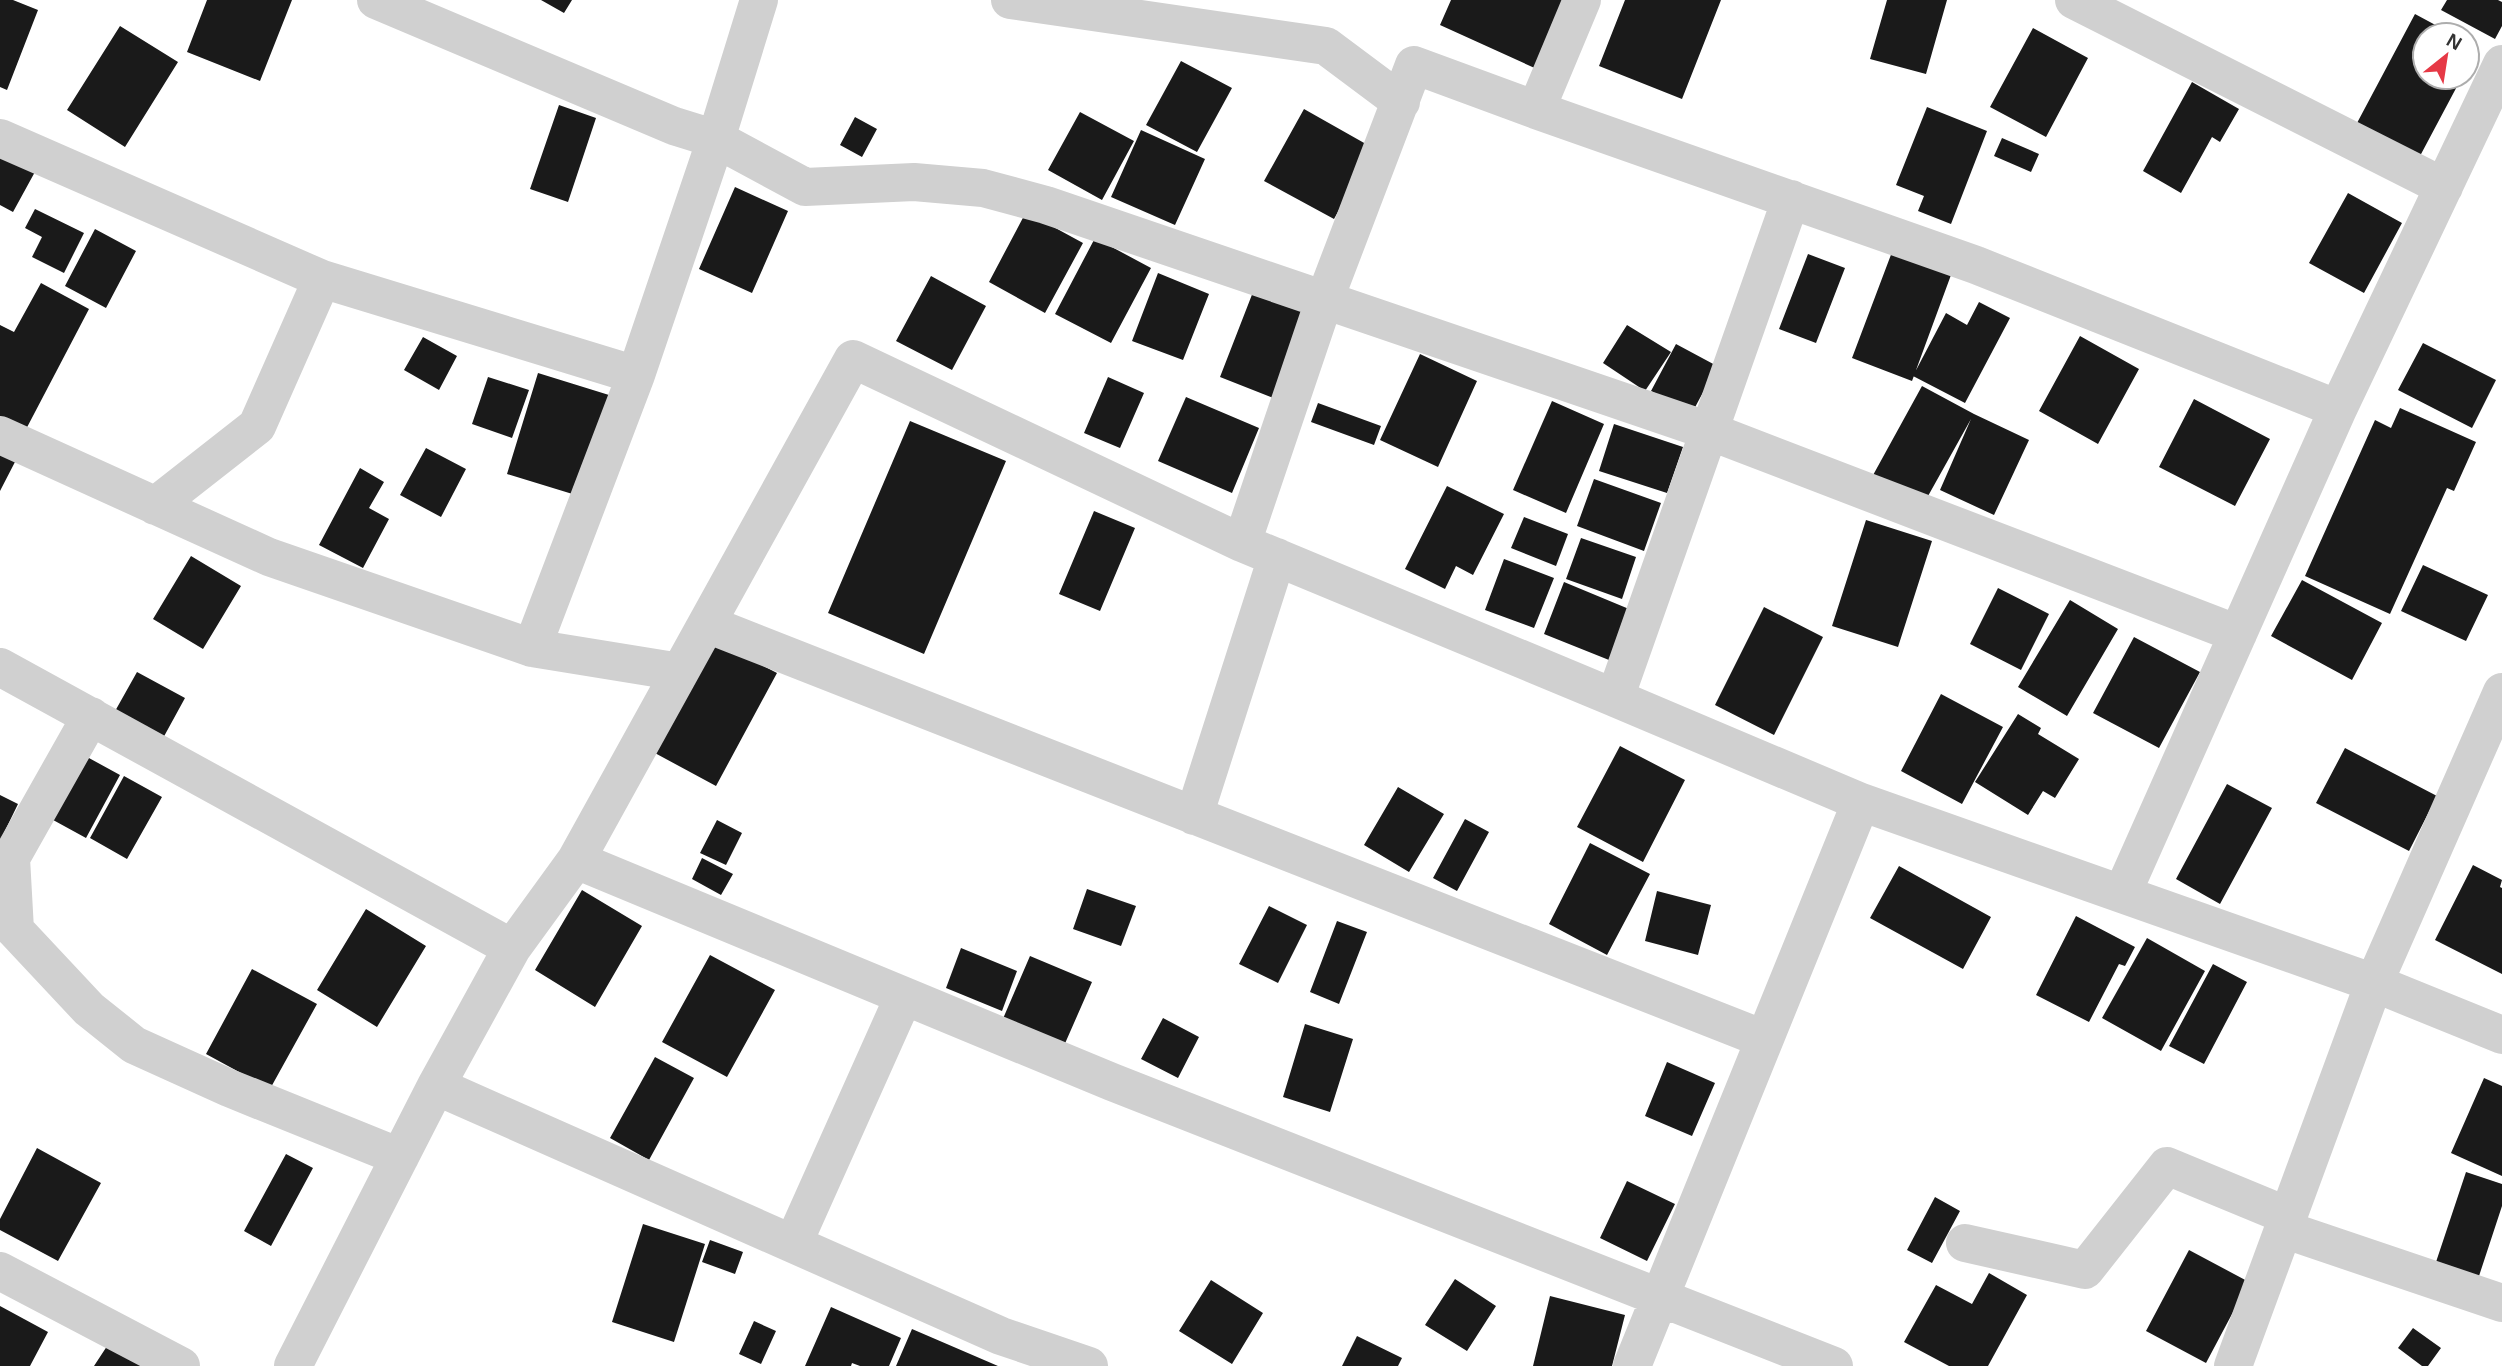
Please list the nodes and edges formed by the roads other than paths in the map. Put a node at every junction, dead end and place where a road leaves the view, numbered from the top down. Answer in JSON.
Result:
{"nodes":[{"id":1,"x":376,"y":0,"type":"edge"},
{"id":2,"x":759,"y":0,"type":"edge"},
{"id":3,"x":1010,"y":0,"type":"edge"},
{"id":4,"x":1582,"y":0,"type":"edge"},
{"id":5,"x":2074,"y":0,"type":"edge"},
{"id":6,"x":2502,"y":64,"type":"edge"},
{"id":7,"x":1401,"y":102,"type":"junction"},
{"id":8,"x":1536,"y":110,"type":"junction"},
{"id":9,"x":0,"y":138,"type":"edge"},
{"id":10,"x":716,"y":139,"type":"junction"},
{"id":11,"x":2444,"y":187,"type":"junction"},
{"id":12,"x":1791,"y":199,"type":"junction"},
{"id":13,"x":322,"y":279,"type":"junction"},
{"id":14,"x":1324,"y":301,"type":"junction"},
{"id":15,"x":636,"y":375,"type":"junction"},
{"id":16,"x":2338,"y":409,"type":"junction"},
{"id":17,"x":1709,"y":431,"type":"junction"},
{"id":18,"x":0,"y":435,"type":"edge"},
{"id":19,"x":155,"y":506,"type":"junction"},
{"id":20,"x":1242,"y":543,"type":"junction"},
{"id":21,"x":1277,"y":557,"type":"junction"},
{"id":22,"x":707,"y":624,"type":"junction"},
{"id":23,"x":2238,"y":634,"type":"junction"},
{"id":24,"x":532,"y":648,"type":"junction"},
{"id":25,"x":0,"y":667,"type":"edge"},
{"id":26,"x":680,"y":672,"type":"junction"},
{"id":27,"x":2502,"y":692,"type":"edge"},
{"id":28,"x":1615,"y":698,"type":"junction"},
{"id":29,"x":90,"y":716,"type":"junction"},
{"id":30,"x":1861,"y":802,"type":"junction"},
{"id":31,"x":1194,"y":816,"type":"junction"},
{"id":32,"x":11,"y":858,"type":"junction"},
{"id":33,"x":576,"y":860,"type":"junction"},
{"id":34,"x":2122,"y":894,"type":"junction"},
{"id":35,"x":0,"y":897,"type":"edge"},
{"id":36,"x":512,"y":948,"type":"junction"},
{"id":37,"x":2374,"y":983,"type":"junction"},
{"id":38,"x":904,"y":996,"type":"junction"},
{"id":39,"x":2502,"y":1035,"type":"edge"},
{"id":40,"x":1764,"y":1039,"type":"junction"},
{"id":41,"x":436,"y":1086,"type":"junction"},
{"id":42,"x":400,"y":1157,"type":"junction"},
{"id":43,"x":2285,"y":1223,"type":"junction"},
{"id":44,"x":1965,"y":1243,"type":"dead end"},
{"id":45,"x":793,"y":1244,"type":"junction"},
{"id":46,"x":0,"y":1271,"type":"edge"},
{"id":47,"x":1661,"y":1296,"type":"junction"},
{"id":48,"x":2502,"y":1303,"type":"edge"},
{"id":49,"x":1028,"y":1356,"type":"edge"},
{"id":50,"x":180,"y":1366,"type":"edge"},
{"id":51,"x":293,"y":1366,"type":"edge"},
{"id":52,"x":1089,"y":1366,"type":"edge"},
{"id":53,"x":1632,"y":1366,"type":"edge"},
{"id":54,"x":1834,"y":1366,"type":"edge"},
{"id":55,"x":2232,"y":1366,"type":"edge"}],
"edges":[{"from":1,"to":10,"type":"street"},
{"from":2,"to":10,"type":"street"},
{"from":3,"to":7,"type":"street"},
{"from":4,"to":8,"type":"street"},
{"from":5,"to":11,"type":"street"},
{"from":6,"to":11,"type":"street"},
{"from":7,"to":8,"type":"street"},
{"from":7,"to":14,"type":"street"},
{"from":8,"to":12,"type":"street"},
{"from":9,"to":13,"type":"street"},
{"from":10,"to":14,"type":"street"},
{"from":10,"to":15,"type":"street"},
{"from":11,"to":16,"type":"street"},
{"from":12,"to":16,"type":"street"},
{"from":12,"to":17,"type":"street"},
{"from":13,"to":15,"type":"street"},
{"from":13,"to":19,"type":"street"},
{"from":14,"to":17,"type":"street"},
{"from":14,"to":20,"type":"street"},
{"from":15,"to":24,"type":"street"},
{"from":16,"to":23,"type":"street"},
{"from":17,"to":23,"type":"street"},
{"from":17,"to":28,"type":"street"},
{"from":18,"to":19,"type":"street"},
{"from":19,"to":24,"type":"street"},
{"from":20,"to":21,"type":"street"},
{"from":20,"to":22,"type":"street"},
{"from":21,"to":28,"type":"street"},
{"from":21,"to":31,"type":"street"},
{"from":22,"to":26,"type":"street"},
{"from":22,"to":31,"type":"street"},
{"from":23,"to":34,"type":"street"},
{"from":24,"to":26,"type":"street"},
{"from":25,"to":29,"type":"street"},
{"from":26,"to":33,"type":"street"},
{"from":27,"to":37,"type":"street"},
{"from":28,"to":30,"type":"street"},
{"from":29,"to":32,"type":"street"},
{"from":29,"to":36,"type":"street"},
{"from":30,"to":34,"type":"street"},
{"from":30,"to":40,"type":"street"},
{"from":31,"to":40,"type":"street"},
{"from":32,"to":35,"type":"street"},
{"from":32,"to":42,"type":"street"},
{"from":33,"to":36,"type":"street"},
{"from":33,"to":38,"type":"street"},
{"from":34,"to":37,"type":"street"},
{"from":36,"to":41,"type":"street"},
{"from":37,"to":39,"type":"street"},
{"from":37,"to":43,"type":"street"},
{"from":38,"to":45,"type":"street"},
{"from":38,"to":47,"type":"street"},
{"from":40,"to":47,"type":"street"},
{"from":41,"to":42,"type":"street"},
{"from":41,"to":45,"type":"street"},
{"from":42,"to":51,"type":"street"},
{"from":43,"to":44,"type":"street"},
{"from":43,"to":48,"type":"street"},
{"from":43,"to":55,"type":"street"},
{"from":45,"to":49,"type":"street"},
{"from":46,"to":50,"type":"street"},
{"from":47,"to":53,"type":"street"},
{"from":47,"to":54,"type":"street"},
{"from":49,"to":52,"type":"street"}]}
